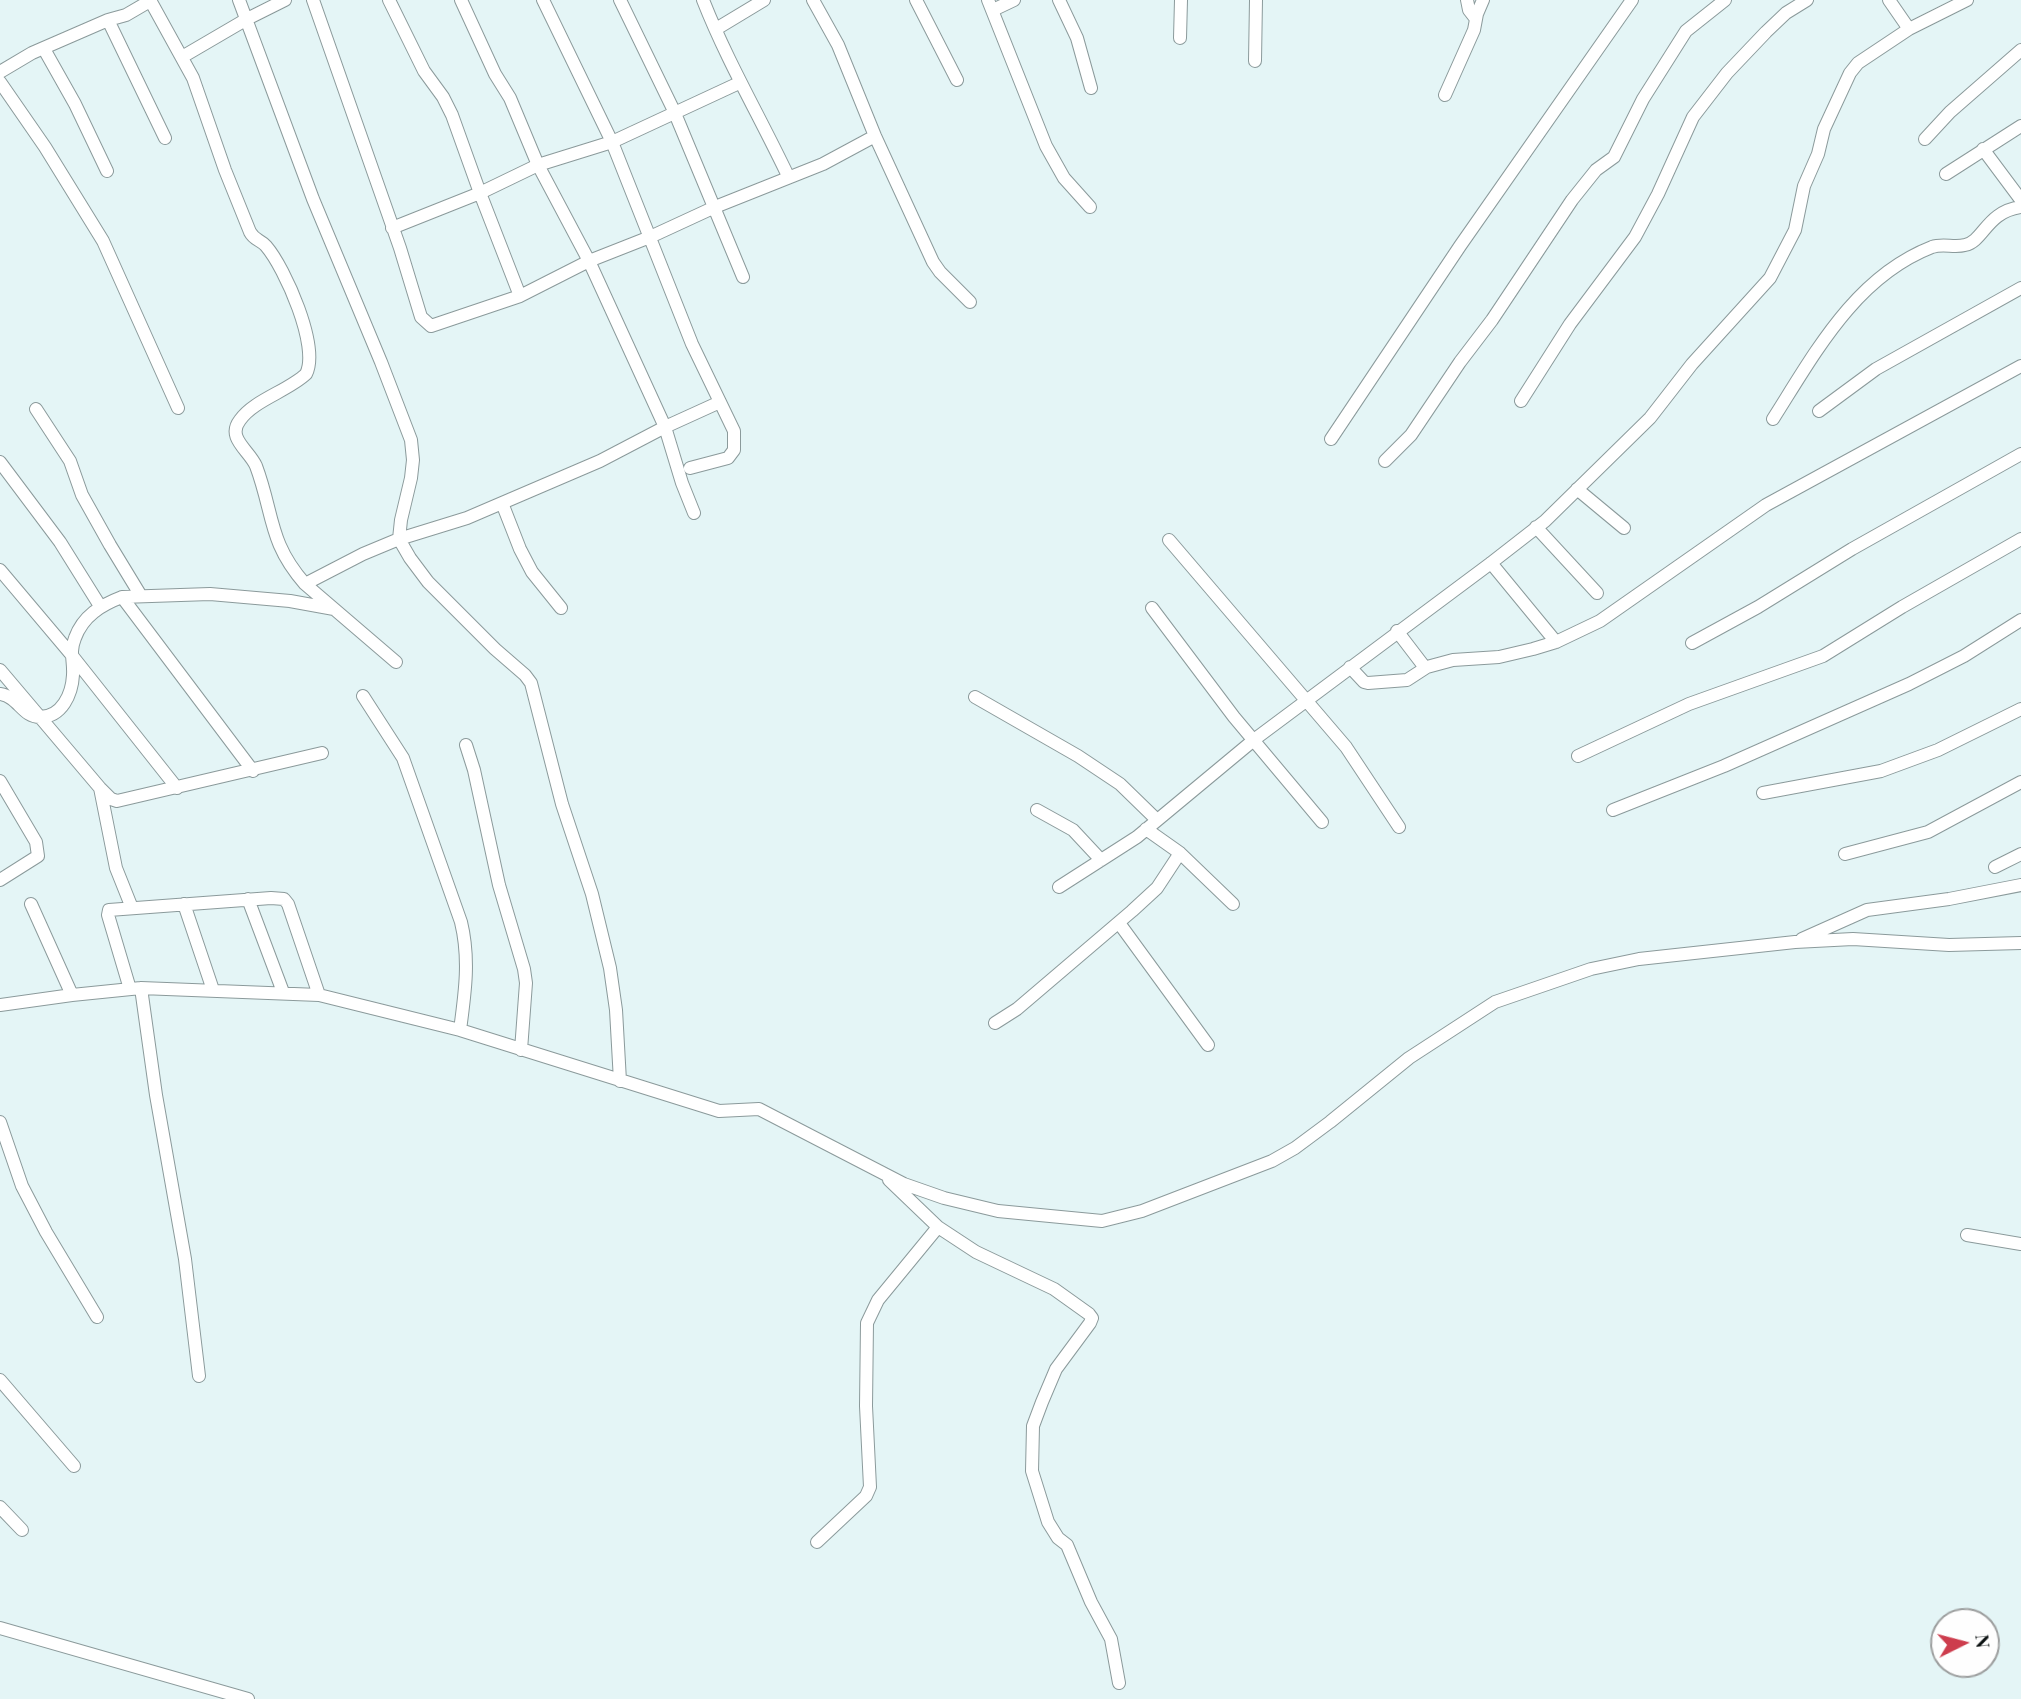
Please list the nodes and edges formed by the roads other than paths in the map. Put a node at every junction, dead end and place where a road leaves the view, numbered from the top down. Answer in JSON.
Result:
{"nodes":[{"id":1,"x":239,"y":0,"type":"edge"},
{"id":2,"x":285,"y":0,"type":"edge"},
{"id":3,"x":313,"y":0,"type":"edge"},
{"id":4,"x":388,"y":0,"type":"edge"},
{"id":5,"x":461,"y":0,"type":"edge"},
{"id":6,"x":543,"y":0,"type":"edge"},
{"id":7,"x":620,"y":0,"type":"edge"},
{"id":8,"x":703,"y":0,"type":"edge"},
{"id":9,"x":764,"y":0,"type":"edge"},
{"id":10,"x":813,"y":0,"type":"edge"},
{"id":11,"x":916,"y":0,"type":"edge"},
{"id":12,"x":1014,"y":0,"type":"edge"},
{"id":13,"x":1059,"y":0,"type":"edge"},
{"id":14,"x":1181,"y":0,"type":"edge"},
{"id":15,"x":1256,"y":0,"type":"edge"},
{"id":16,"x":1467,"y":0,"type":"edge"},
{"id":17,"x":1483,"y":0,"type":"edge"},
{"id":18,"x":1632,"y":0,"type":"edge"},
{"id":19,"x":1725,"y":0,"type":"edge"},
{"id":20,"x":1807,"y":0,"type":"edge"},
{"id":21,"x":1889,"y":0,"type":"edge"},
{"id":22,"x":1967,"y":0,"type":"edge"},
{"id":23,"x":150,"y":1,"type":"edge"},
{"id":24,"x":991,"y":5,"type":"edge"},
{"id":25,"x":247,"y":19,"type":"junction"},
{"id":26,"x":1476,"y":19,"type":"junction"},
{"id":27,"x":108,"y":20,"type":"junction"},
{"id":28,"x":716,"y":29,"type":"junction"},
{"id":29,"x":1909,"y":29,"type":"junction"},
{"id":30,"x":1180,"y":38,"type":"dead end"},
{"id":31,"x":44,"y":49,"type":"junction"},
{"id":32,"x":2021,"y":50,"type":"edge"},
{"id":33,"x":182,"y":57,"type":"junction"},
{"id":34,"x":1255,"y":61,"type":"dead end"},
{"id":35,"x":0,"y":72,"type":"edge"},
{"id":36,"x":957,"y":80,"type":"dead end"},
{"id":37,"x":0,"y":82,"type":"edge"},
{"id":38,"x":739,"y":83,"type":"junction"},
{"id":39,"x":1091,"y":88,"type":"dead end"},
{"id":40,"x":1445,"y":95,"type":"dead end"},
{"id":41,"x":674,"y":111,"type":"junction"},
{"id":42,"x":2021,"y":126,"type":"edge"},
{"id":43,"x":875,"y":136,"type":"junction"},
{"id":44,"x":165,"y":138,"type":"dead end"},
{"id":45,"x":1925,"y":139,"type":"dead end"},
{"id":46,"x":612,"y":142,"type":"junction"},
{"id":47,"x":1983,"y":149,"type":"junction"},
{"id":48,"x":538,"y":165,"type":"junction"},
{"id":49,"x":107,"y":171,"type":"dead end"},
{"id":50,"x":1946,"y":174,"type":"dead end"},
{"id":51,"x":788,"y":176,"type":"junction"},
{"id":52,"x":480,"y":193,"type":"junction"},
{"id":53,"x":2021,"y":200,"type":"edge"},
{"id":54,"x":715,"y":207,"type":"junction"},
{"id":55,"x":1090,"y":207,"type":"dead end"},
{"id":56,"x":2021,"y":207,"type":"edge"},
{"id":57,"x":392,"y":228,"type":"junction"},
{"id":58,"x":650,"y":237,"type":"junction"},
{"id":59,"x":589,"y":261,"type":"junction"},
{"id":60,"x":743,"y":277,"type":"dead end"},
{"id":61,"x":2021,"y":288,"type":"edge"},
{"id":62,"x":520,"y":296,"type":"junction"},
{"id":63,"x":970,"y":302,"type":"dead end"},
{"id":64,"x":2021,"y":366,"type":"edge"},
{"id":65,"x":1521,"y":401,"type":"dead end"},
{"id":66,"x":720,"y":402,"type":"junction"},
{"id":67,"x":178,"y":408,"type":"dead end"},
{"id":68,"x":36,"y":409,"type":"dead end"},
{"id":69,"x":1819,"y":411,"type":"dead end"},
{"id":70,"x":1773,"y":419,"type":"dead end"},
{"id":71,"x":665,"y":427,"type":"junction"},
{"id":72,"x":1331,"y":439,"type":"dead end"},
{"id":73,"x":2021,"y":454,"type":"edge"},
{"id":74,"x":1385,"y":461,"type":"dead end"},
{"id":75,"x":0,"y":462,"type":"edge"},
{"id":76,"x":690,"y":468,"type":"dead end"},
{"id":77,"x":1577,"y":489,"type":"junction"},
{"id":78,"x":502,"y":503,"type":"junction"},
{"id":79,"x":694,"y":513,"type":"dead end"},
{"id":80,"x":1536,"y":527,"type":"junction"},
{"id":81,"x":1624,"y":528,"type":"dead end"},
{"id":82,"x":399,"y":539,"type":"junction"},
{"id":83,"x":2021,"y":539,"type":"edge"},
{"id":84,"x":1169,"y":540,"type":"dead end"},
{"id":85,"x":1491,"y":563,"type":"junction"},
{"id":86,"x":0,"y":570,"type":"edge"},
{"id":87,"x":305,"y":584,"type":"junction"},
{"id":88,"x":1597,"y":593,"type":"dead end"},
{"id":89,"x":141,"y":596,"type":"junction"},
{"id":90,"x":122,"y":597,"type":"junction"},
{"id":91,"x":100,"y":606,"type":"junction"},
{"id":92,"x":561,"y":608,"type":"dead end"},
{"id":93,"x":1152,"y":608,"type":"dead end"},
{"id":94,"x":337,"y":610,"type":"junction"},
{"id":95,"x":2021,"y":620,"type":"edge"},
{"id":96,"x":1397,"y":631,"type":"junction"},
{"id":97,"x":2021,"y":631,"type":"edge"},
{"id":98,"x":1995,"y":636,"type":"junction"},
{"id":99,"x":1556,"y":642,"type":"junction"},
{"id":100,"x":1692,"y":643,"type":"dead end"},
{"id":101,"x":70,"y":653,"type":"junction"},
{"id":102,"x":396,"y":662,"type":"dead end"},
{"id":103,"x":1350,"y":667,"type":"junction"},
{"id":104,"x":1427,"y":667,"type":"junction"},
{"id":105,"x":0,"y":670,"type":"edge"},
{"id":106,"x":0,"y":694,"type":"edge"},
{"id":107,"x":363,"y":696,"type":"dead end"},
{"id":108,"x":975,"y":697,"type":"dead end"},
{"id":109,"x":1307,"y":699,"type":"junction"},
{"id":110,"x":2021,"y":709,"type":"edge"},
{"id":111,"x":39,"y":718,"type":"junction"},
{"id":112,"x":1255,"y":739,"type":"junction"},
{"id":113,"x":466,"y":745,"type":"dead end"},
{"id":114,"x":322,"y":753,"type":"dead end"},
{"id":115,"x":1578,"y":756,"type":"dead end"},
{"id":116,"x":253,"y":771,"type":"junction"},
{"id":117,"x":0,"y":781,"type":"edge"},
{"id":118,"x":2021,"y":782,"type":"edge"},
{"id":119,"x":100,"y":788,"type":"junction"},
{"id":120,"x":177,"y":788,"type":"junction"},
{"id":121,"x":1763,"y":793,"type":"dead end"},
{"id":122,"x":1037,"y":810,"type":"dead end"},
{"id":123,"x":1614,"y":810,"type":"dead end"},
{"id":124,"x":1157,"y":820,"type":"junction"},
{"id":125,"x":1322,"y":822,"type":"dead end"},
{"id":126,"x":1399,"y":827,"type":"dead end"},
{"id":127,"x":1146,"y":829,"type":"junction"},
{"id":128,"x":1181,"y":853,"type":"junction"},
{"id":129,"x":1845,"y":854,"type":"dead end"},
{"id":130,"x":2021,"y":854,"type":"edge"},
{"id":131,"x":1101,"y":860,"type":"junction"},
{"id":132,"x":1995,"y":867,"type":"dead end"},
{"id":133,"x":0,"y":880,"type":"edge"},
{"id":134,"x":2021,"y":885,"type":"edge"},
{"id":135,"x":1059,"y":887,"type":"dead end"},
{"id":136,"x":248,"y":899,"type":"junction"},
{"id":137,"x":30,"y":904,"type":"dead end"},
{"id":138,"x":184,"y":904,"type":"junction"},
{"id":139,"x":1233,"y":904,"type":"dead end"},
{"id":140,"x":132,"y":908,"type":"junction"},
{"id":141,"x":1119,"y":923,"type":"junction"},
{"id":142,"x":1795,"y":942,"type":"junction"},
{"id":143,"x":2021,"y":943,"type":"edge"},
{"id":144,"x":136,"y":989,"type":"junction"},
{"id":145,"x":213,"y":990,"type":"junction"},
{"id":146,"x":283,"y":992,"type":"junction"},
{"id":147,"x":72,"y":995,"type":"junction"},
{"id":148,"x":319,"y":995,"type":"junction"},
{"id":149,"x":0,"y":1005,"type":"edge"},
{"id":150,"x":995,"y":1023,"type":"dead end"},
{"id":151,"x":460,"y":1030,"type":"junction"},
{"id":152,"x":1208,"y":1045,"type":"dead end"},
{"id":153,"x":521,"y":1050,"type":"junction"},
{"id":154,"x":620,"y":1081,"type":"junction"},
{"id":155,"x":0,"y":1122,"type":"edge"},
{"id":156,"x":882,"y":1173,"type":"junction"},
{"id":157,"x":938,"y":1227,"type":"junction"},
{"id":158,"x":1967,"y":1235,"type":"dead end"},
{"id":159,"x":2021,"y":1244,"type":"edge"},
{"id":160,"x":97,"y":1317,"type":"dead end"},
{"id":161,"x":199,"y":1376,"type":"dead end"},
{"id":162,"x":0,"y":1380,"type":"edge"},
{"id":163,"x":74,"y":1466,"type":"dead end"},
{"id":164,"x":0,"y":1507,"type":"edge"},
{"id":165,"x":22,"y":1530,"type":"dead end"},
{"id":166,"x":817,"y":1542,"type":"dead end"},
{"id":167,"x":0,"y":1628,"type":"edge"},
{"id":168,"x":1119,"y":1684,"type":"dead end"},
{"id":169,"x":248,"y":1699,"type":"edge"}],
"edges":[{"from":1,"to":25,"type":"street"},
{"from":2,"to":25,"type":"street"},
{"from":3,"to":57,"type":"street"},
{"from":4,"to":52,"type":"street"},
{"from":5,"to":48,"type":"street"},
{"from":6,"to":46,"type":"street"},
{"from":7,"to":41,"type":"street"},
{"from":8,"to":28,"type":"street"},
{"from":9,"to":28,"type":"street"},
{"from":10,"to":43,"type":"street"},
{"from":11,"to":36,"type":"street"},
{"from":12,"to":24,"type":"street"},
{"from":13,"to":39,"type":"street"},
{"from":14,"to":30,"type":"street"},
{"from":15,"to":34,"type":"street"},
{"from":16,"to":26,"type":"street"},
{"from":17,"to":26,"type":"street"},
{"from":18,"to":72,"type":"street"},
{"from":19,"to":74,"type":"street"},
{"from":20,"to":65,"type":"street"},
{"from":21,"to":29,"type":"street"},
{"from":22,"to":29,"type":"street"},
{"from":23,"to":27,"type":"street"},
{"from":23,"to":33,"type":"street"},
{"from":24,"to":55,"type":"street"},
{"from":25,"to":33,"type":"street"},
{"from":25,"to":82,"type":"street"},
{"from":26,"to":40,"type":"street"},
{"from":27,"to":31,"type":"street"},
{"from":27,"to":44,"type":"street"},
{"from":28,"to":38,"type":"street"},
{"from":29,"to":77,"type":"street"},
{"from":31,"to":35,"type":"street"},
{"from":31,"to":49,"type":"street"},
{"from":32,"to":45,"type":"street"},
{"from":33,"to":87,"type":"street"},
{"from":37,"to":67,"type":"street"},
{"from":38,"to":41,"type":"street"},
{"from":38,"to":51,"type":"street"},
{"from":41,"to":46,"type":"street"},
{"from":41,"to":54,"type":"street"},
{"from":42,"to":47,"type":"street"},
{"from":43,"to":51,"type":"street"},
{"from":43,"to":63,"type":"street"},
{"from":46,"to":48,"type":"street"},
{"from":46,"to":58,"type":"street"},
{"from":47,"to":50,"type":"street"},
{"from":47,"to":53,"type":"street"},
{"from":48,"to":52,"type":"street"},
{"from":48,"to":59,"type":"street"},
{"from":51,"to":54,"type":"street"},
{"from":52,"to":57,"type":"street"},
{"from":52,"to":62,"type":"street"},
{"from":54,"to":58,"type":"street"},
{"from":54,"to":60,"type":"street"},
{"from":56,"to":70,"type":"street"},
{"from":57,"to":62,"type":"street"},
{"from":58,"to":59,"type":"street"},
{"from":58,"to":66,"type":"street"},
{"from":59,"to":62,"type":"street"},
{"from":59,"to":71,"type":"street"},
{"from":61,"to":69,"type":"street"},
{"from":64,"to":99,"type":"street"},
{"from":66,"to":71,"type":"street"},
{"from":66,"to":76,"type":"street"},
{"from":68,"to":89,"type":"street"},
{"from":71,"to":78,"type":"street"},
{"from":71,"to":79,"type":"street"},
{"from":73,"to":100,"type":"street"},
{"from":75,"to":91,"type":"street"},
{"from":77,"to":80,"type":"street"},
{"from":77,"to":81,"type":"street"},
{"from":78,"to":82,"type":"street"},
{"from":78,"to":92,"type":"street"},
{"from":80,"to":85,"type":"street"},
{"from":80,"to":88,"type":"street"},
{"from":82,"to":87,"type":"street"},
{"from":82,"to":154,"type":"street"},
{"from":83,"to":115,"type":"street"},
{"from":84,"to":109,"type":"street"},
{"from":85,"to":96,"type":"street"},
{"from":85,"to":99,"type":"street"},
{"from":86,"to":101,"type":"street"},
{"from":87,"to":94,"type":"street"},
{"from":89,"to":90,"type":"street"},
{"from":89,"to":94,"type":"street"},
{"from":90,"to":91,"type":"street"},
{"from":90,"to":116,"type":"street"},
{"from":91,"to":101,"type":"street"},
{"from":93,"to":112,"type":"street"},
{"from":94,"to":102,"type":"street"},
{"from":95,"to":98,"type":"street"},
{"from":96,"to":103,"type":"street"},
{"from":96,"to":104,"type":"street"},
{"from":97,"to":98,"type":"street"},
{"from":98,"to":123,"type":"street"},
{"from":99,"to":104,"type":"street"},
{"from":101,"to":111,"type":"street"},
{"from":101,"to":120,"type":"street"},
{"from":103,"to":104,"type":"street"},
{"from":103,"to":109,"type":"street"},
{"from":105,"to":111,"type":"street"},
{"from":106,"to":111,"type":"street"},
{"from":107,"to":151,"type":"street"},
{"from":108,"to":124,"type":"street"},
{"from":109,"to":112,"type":"street"},
{"from":109,"to":126,"type":"street"},
{"from":110,"to":121,"type":"street"},
{"from":111,"to":119,"type":"street"},
{"from":112,"to":124,"type":"street"},
{"from":112,"to":125,"type":"street"},
{"from":113,"to":153,"type":"street"},
{"from":114,"to":116,"type":"street"},
{"from":116,"to":120,"type":"street"},
{"from":117,"to":133,"type":"street"},
{"from":118,"to":129,"type":"street"},
{"from":119,"to":120,"type":"street"},
{"from":119,"to":140,"type":"street"},
{"from":122,"to":131,"type":"street"},
{"from":124,"to":127,"type":"street"},
{"from":127,"to":128,"type":"street"},
{"from":127,"to":131,"type":"street"},
{"from":128,"to":139,"type":"street"},
{"from":128,"to":141,"type":"street"},
{"from":130,"to":132,"type":"street"},
{"from":131,"to":135,"type":"street"},
{"from":134,"to":142,"type":"street"},
{"from":136,"to":138,"type":"street"},
{"from":136,"to":146,"type":"street"},
{"from":136,"to":148,"type":"street"},
{"from":137,"to":147,"type":"street"},
{"from":138,"to":140,"type":"street"},
{"from":138,"to":145,"type":"street"},
{"from":140,"to":144,"type":"street"},
{"from":141,"to":150,"type":"street"},
{"from":141,"to":152,"type":"street"},
{"from":142,"to":143,"type":"street"},
{"from":142,"to":156,"type":"street"},
{"from":144,"to":145,"type":"street"},
{"from":144,"to":147,"type":"street"},
{"from":144,"to":161,"type":"street"},
{"from":145,"to":146,"type":"street"},
{"from":146,"to":148,"type":"street"},
{"from":147,"to":149,"type":"street"},
{"from":148,"to":151,"type":"street"},
{"from":151,"to":153,"type":"street"},
{"from":153,"to":154,"type":"street"},
{"from":154,"to":156,"type":"street"},
{"from":155,"to":160,"type":"street"},
{"from":156,"to":157,"type":"street"},
{"from":157,"to":166,"type":"street"},
{"from":157,"to":168,"type":"street"},
{"from":158,"to":159,"type":"street"},
{"from":162,"to":163,"type":"street"},
{"from":164,"to":165,"type":"street"},
{"from":167,"to":169,"type":"street"}]}
